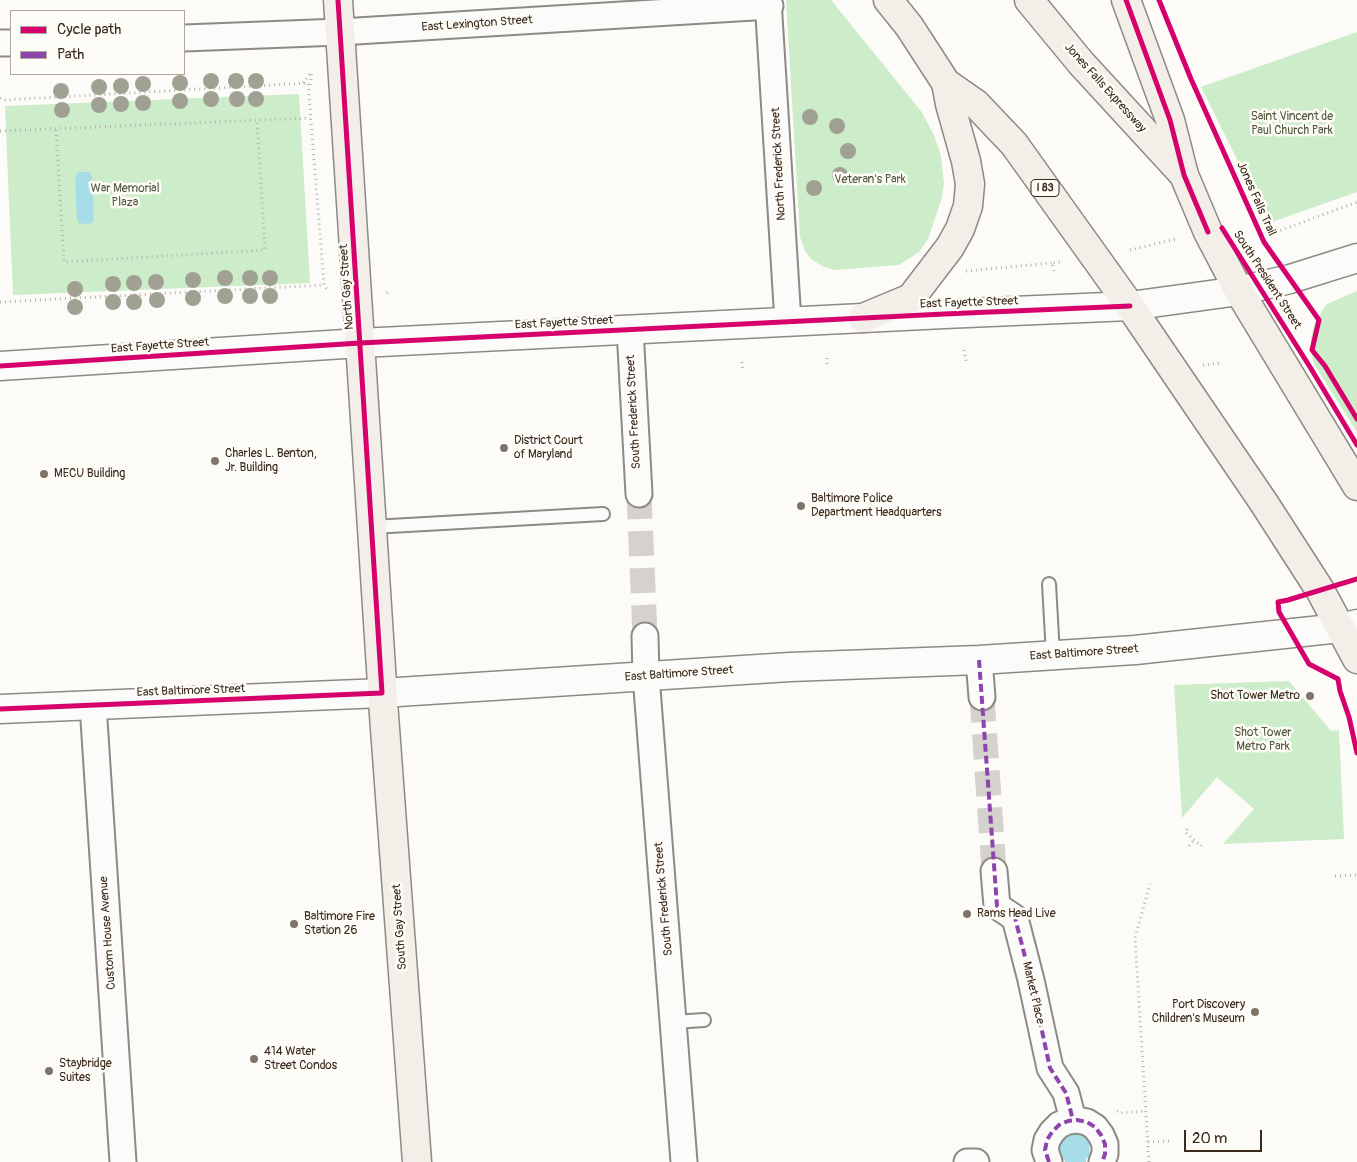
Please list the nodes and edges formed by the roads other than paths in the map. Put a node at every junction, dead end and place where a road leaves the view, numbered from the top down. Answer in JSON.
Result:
{"nodes":[{"id":1,"x":338,"y":0,"type":"edge"},
{"id":2,"x":888,"y":0,"type":"edge"},
{"id":3,"x":1029,"y":0,"type":"edge"},
{"id":4,"x":1126,"y":0,"type":"edge"},
{"id":5,"x":769,"y":3,"type":"edge"},
{"id":6,"x":340,"y":32,"type":"junction"},
{"id":7,"x":185,"y":38,"type":"edge"},
{"id":8,"x":946,"y":83,"type":"junction"},
{"id":9,"x":1184,"y":175,"type":"junction"},
{"id":10,"x":1357,"y":258,"type":"edge"},
{"id":11,"x":1240,"y":291,"type":"junction"},
{"id":12,"x":1130,"y":306,"type":"junction"},
{"id":13,"x":863,"y":318,"type":"junction"},
{"id":14,"x":788,"y":322,"type":"junction"},
{"id":15,"x":630,"y":329,"type":"junction"},
{"id":16,"x":360,"y":343,"type":"junction"},
{"id":17,"x":0,"y":366,"type":"edge"},
{"id":18,"x":1357,"y":486,"type":"edge"},
{"id":19,"x":639,"y":494,"type":"tunnel mouth"},
{"id":20,"x":603,"y":514,"type":"dead end"},
{"id":21,"x":372,"y":527,"type":"junction"},
{"id":22,"x":1049,"y":584,"type":"dead end"},
{"id":23,"x":1349,"y":626,"type":"edge"},
{"id":24,"x":645,"y":636,"type":"tunnel mouth"},
{"id":25,"x":1053,"y":655,"type":"junction"},
{"id":26,"x":1357,"y":659,"type":"edge"},
{"id":27,"x":980,"y":660,"type":"junction"},
{"id":28,"x":646,"y":676,"type":"junction"},
{"id":29,"x":382,"y":693,"type":"junction"},
{"id":30,"x":982,"y":697,"type":"tunnel mouth"},
{"id":31,"x":93,"y":705,"type":"junction"},
{"id":32,"x":0,"y":709,"type":"edge"},
{"id":33,"x":994,"y":871,"type":"tunnel mouth"},
{"id":34,"x":704,"y":1020,"type":"dead end"},
{"id":35,"x":674,"y":1022,"type":"junction"},
{"id":36,"x":1074,"y":1120,"type":"junction"},
{"id":37,"x":123,"y":1162,"type":"edge"},
{"id":38,"x":417,"y":1162,"type":"edge"},
{"id":39,"x":684,"y":1162,"type":"edge"},
{"id":40,"x":967,"y":1162,"type":"edge"},
{"id":41,"x":976,"y":1162,"type":"edge"},
{"id":42,"x":1049,"y":1162,"type":"edge"},
{"id":43,"x":1102,"y":1162,"type":"edge"}],
"edges":[{"from":1,"to":6,"type":"main road","name":"North Gay Street"},
{"from":2,"to":8,"type":"main road","number":"I 83"},
{"from":3,"to":9,"type":"main road","name":"Jones Falls Expressway"},
{"from":4,"to":9,"type":"main road"},
{"from":5,"to":6,"type":"street","name":"East Lexington Street"},
{"from":5,"to":14,"type":"street","name":"North Frederick Street"},
{"from":6,"to":7,"type":"street","name":"East Lexington Street"},
{"from":6,"to":16,"type":"main road","name":"North Gay Street"},
{"from":8,"to":12,"type":"main road","number":"I 83"},
{"from":8,"to":13,"type":"main road"},
{"from":9,"to":11,"type":"main road"},
{"from":10,"to":11,"type":"main road","name":"East Fayette Street"},
{"from":11,"to":12,"type":"main road","name":"East Fayette Street"},
{"from":11,"to":18,"type":"main road"},
{"from":12,"to":13,"type":"main road","name":"East Fayette Street"},
{"from":12,"to":23,"type":"main road"},
{"from":13,"to":14,"type":"main road","name":"East Fayette Street"},
{"from":14,"to":15,"type":"main road","name":"East Fayette Street"},
{"from":15,"to":16,"type":"main road","name":"East Fayette Street"},
{"from":15,"to":19,"type":"street","name":"South Frederick Street"},
{"from":16,"to":17,"type":"main road","name":"East Fayette Street"},
{"from":16,"to":21,"type":"main road","name":"North Gay Street"},
{"from":20,"to":21,"type":"lane"},
{"from":21,"to":29,"type":"main road","name":"North Gay Street"},
{"from":22,"to":25,"type":"lane"},
{"from":23,"to":25,"type":"main road","name":"East Baltimore Street"},
{"from":23,"to":26,"type":"main road"},
{"from":24,"to":28,"type":"street","name":"South Frederick Street"},
{"from":25,"to":27,"type":"main road","name":"East Baltimore Street"},
{"from":27,"to":28,"type":"main road","name":"East Baltimore Street"},
{"from":27,"to":30,"type":"street"},
{"from":28,"to":29,"type":"main road","name":"East Baltimore Street"},
{"from":28,"to":35,"type":"street","name":"South Frederick Street"},
{"from":29,"to":31,"type":"main road","name":"East Baltimore Street"},
{"from":29,"to":38,"type":"main road","name":"South Gay Street"},
{"from":31,"to":32,"type":"main road","name":"East Baltimore Street"},
{"from":31,"to":37,"type":"street","name":"Custom House Avenue"},
{"from":33,"to":36,"type":"street","name":"Market Place"},
{"from":34,"to":35,"type":"lane"},
{"from":35,"to":39,"type":"street","name":"South Frederick Street"},
{"from":36,"to":42,"type":"street"},
{"from":36,"to":43,"type":"street"},
{"from":40,"to":41,"type":"street"}]}
